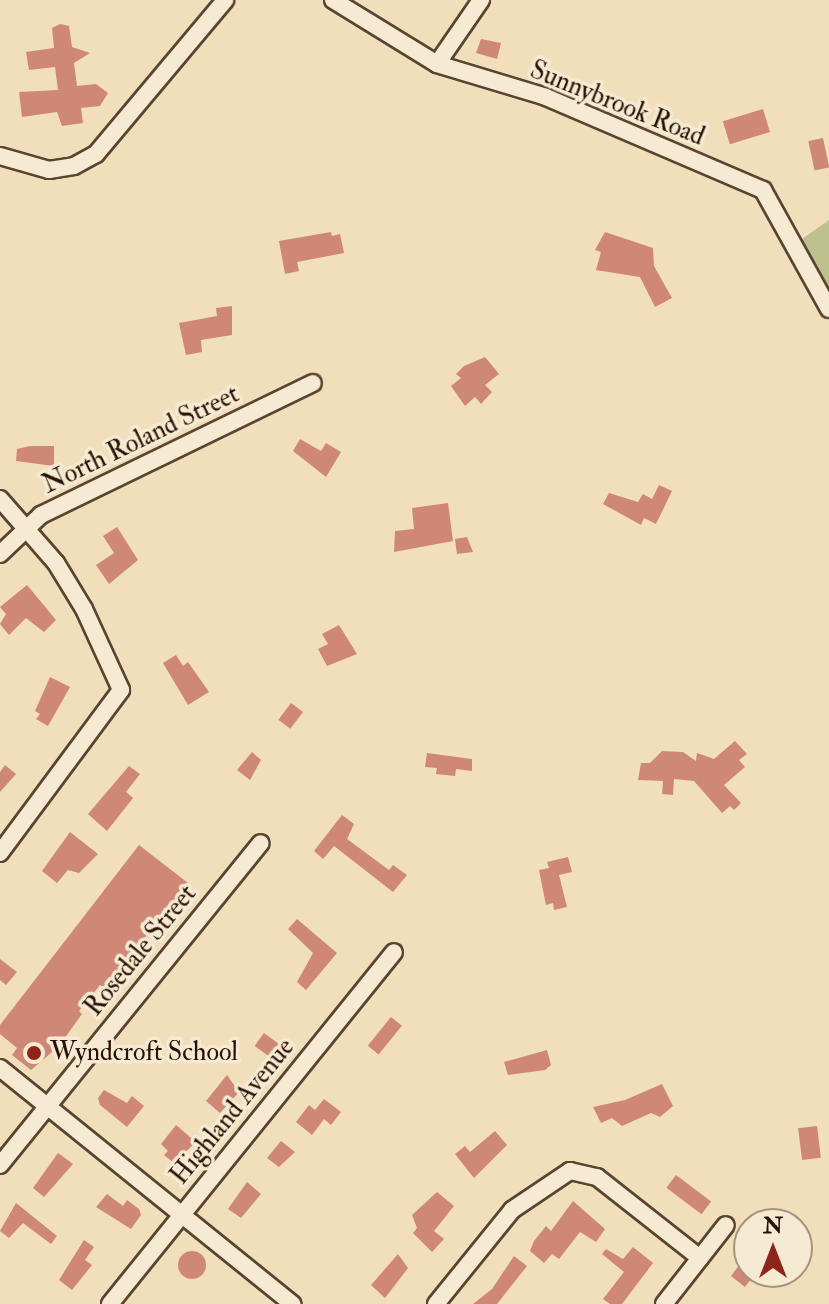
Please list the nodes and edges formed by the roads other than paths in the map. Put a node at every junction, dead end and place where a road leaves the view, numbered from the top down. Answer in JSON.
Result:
{"nodes":[{"id":1,"x":225,"y":0,"type":"edge"},
{"id":2,"x":333,"y":0,"type":"edge"},
{"id":3,"x":481,"y":0,"type":"edge"},
{"id":4,"x":437,"y":64,"type":"junction"},
{"id":5,"x":0,"y":156,"type":"edge"},
{"id":6,"x":829,"y":309,"type":"edge"},
{"id":7,"x":313,"y":383,"type":"dead end"},
{"id":8,"x":0,"y":499,"type":"edge"},
{"id":9,"x":27,"y":528,"type":"junction"},
{"id":10,"x":0,"y":554,"type":"edge"},
{"id":11,"x":261,"y":843,"type":"dead end"},
{"id":12,"x":0,"y":853,"type":"edge"},
{"id":13,"x":394,"y":952,"type":"dead end"},
{"id":14,"x":0,"y":1068,"type":"edge"},
{"id":15,"x":47,"y":1106,"type":"junction"},
{"id":16,"x":0,"y":1165,"type":"edge"},
{"id":17,"x":182,"y":1214,"type":"junction"},
{"id":18,"x":726,"y":1225,"type":"dead end"},
{"id":19,"x":700,"y":1258,"type":"junction"},
{"id":20,"x":110,"y":1304,"type":"edge"},
{"id":21,"x":293,"y":1304,"type":"edge"},
{"id":22,"x":436,"y":1304,"type":"edge"},
{"id":23,"x":664,"y":1304,"type":"edge"}],
"edges":[{"from":1,"to":5,"type":"street"},
{"from":2,"to":4,"type":"street","name":"Sunnybrook Road"},
{"from":3,"to":4,"type":"street"},
{"from":4,"to":6,"type":"street","name":"Sunnybrook Road"},
{"from":7,"to":9,"type":"street","name":"North Roland Street"},
{"from":8,"to":9,"type":"street"},
{"from":9,"to":10,"type":"street","name":"North Roland Street"},
{"from":9,"to":12,"type":"street"},
{"from":11,"to":15,"type":"street","name":"Rosedale Street"},
{"from":13,"to":17,"type":"street","name":"Highland Avenue"},
{"from":14,"to":15,"type":"street"},
{"from":15,"to":16,"type":"street","name":"Rosedale Street"},
{"from":15,"to":17,"type":"street"},
{"from":17,"to":20,"type":"street","name":"Highland Avenue"},
{"from":17,"to":21,"type":"street"},
{"from":18,"to":19,"type":"street"},
{"from":19,"to":22,"type":"street"},
{"from":19,"to":23,"type":"street"}]}
